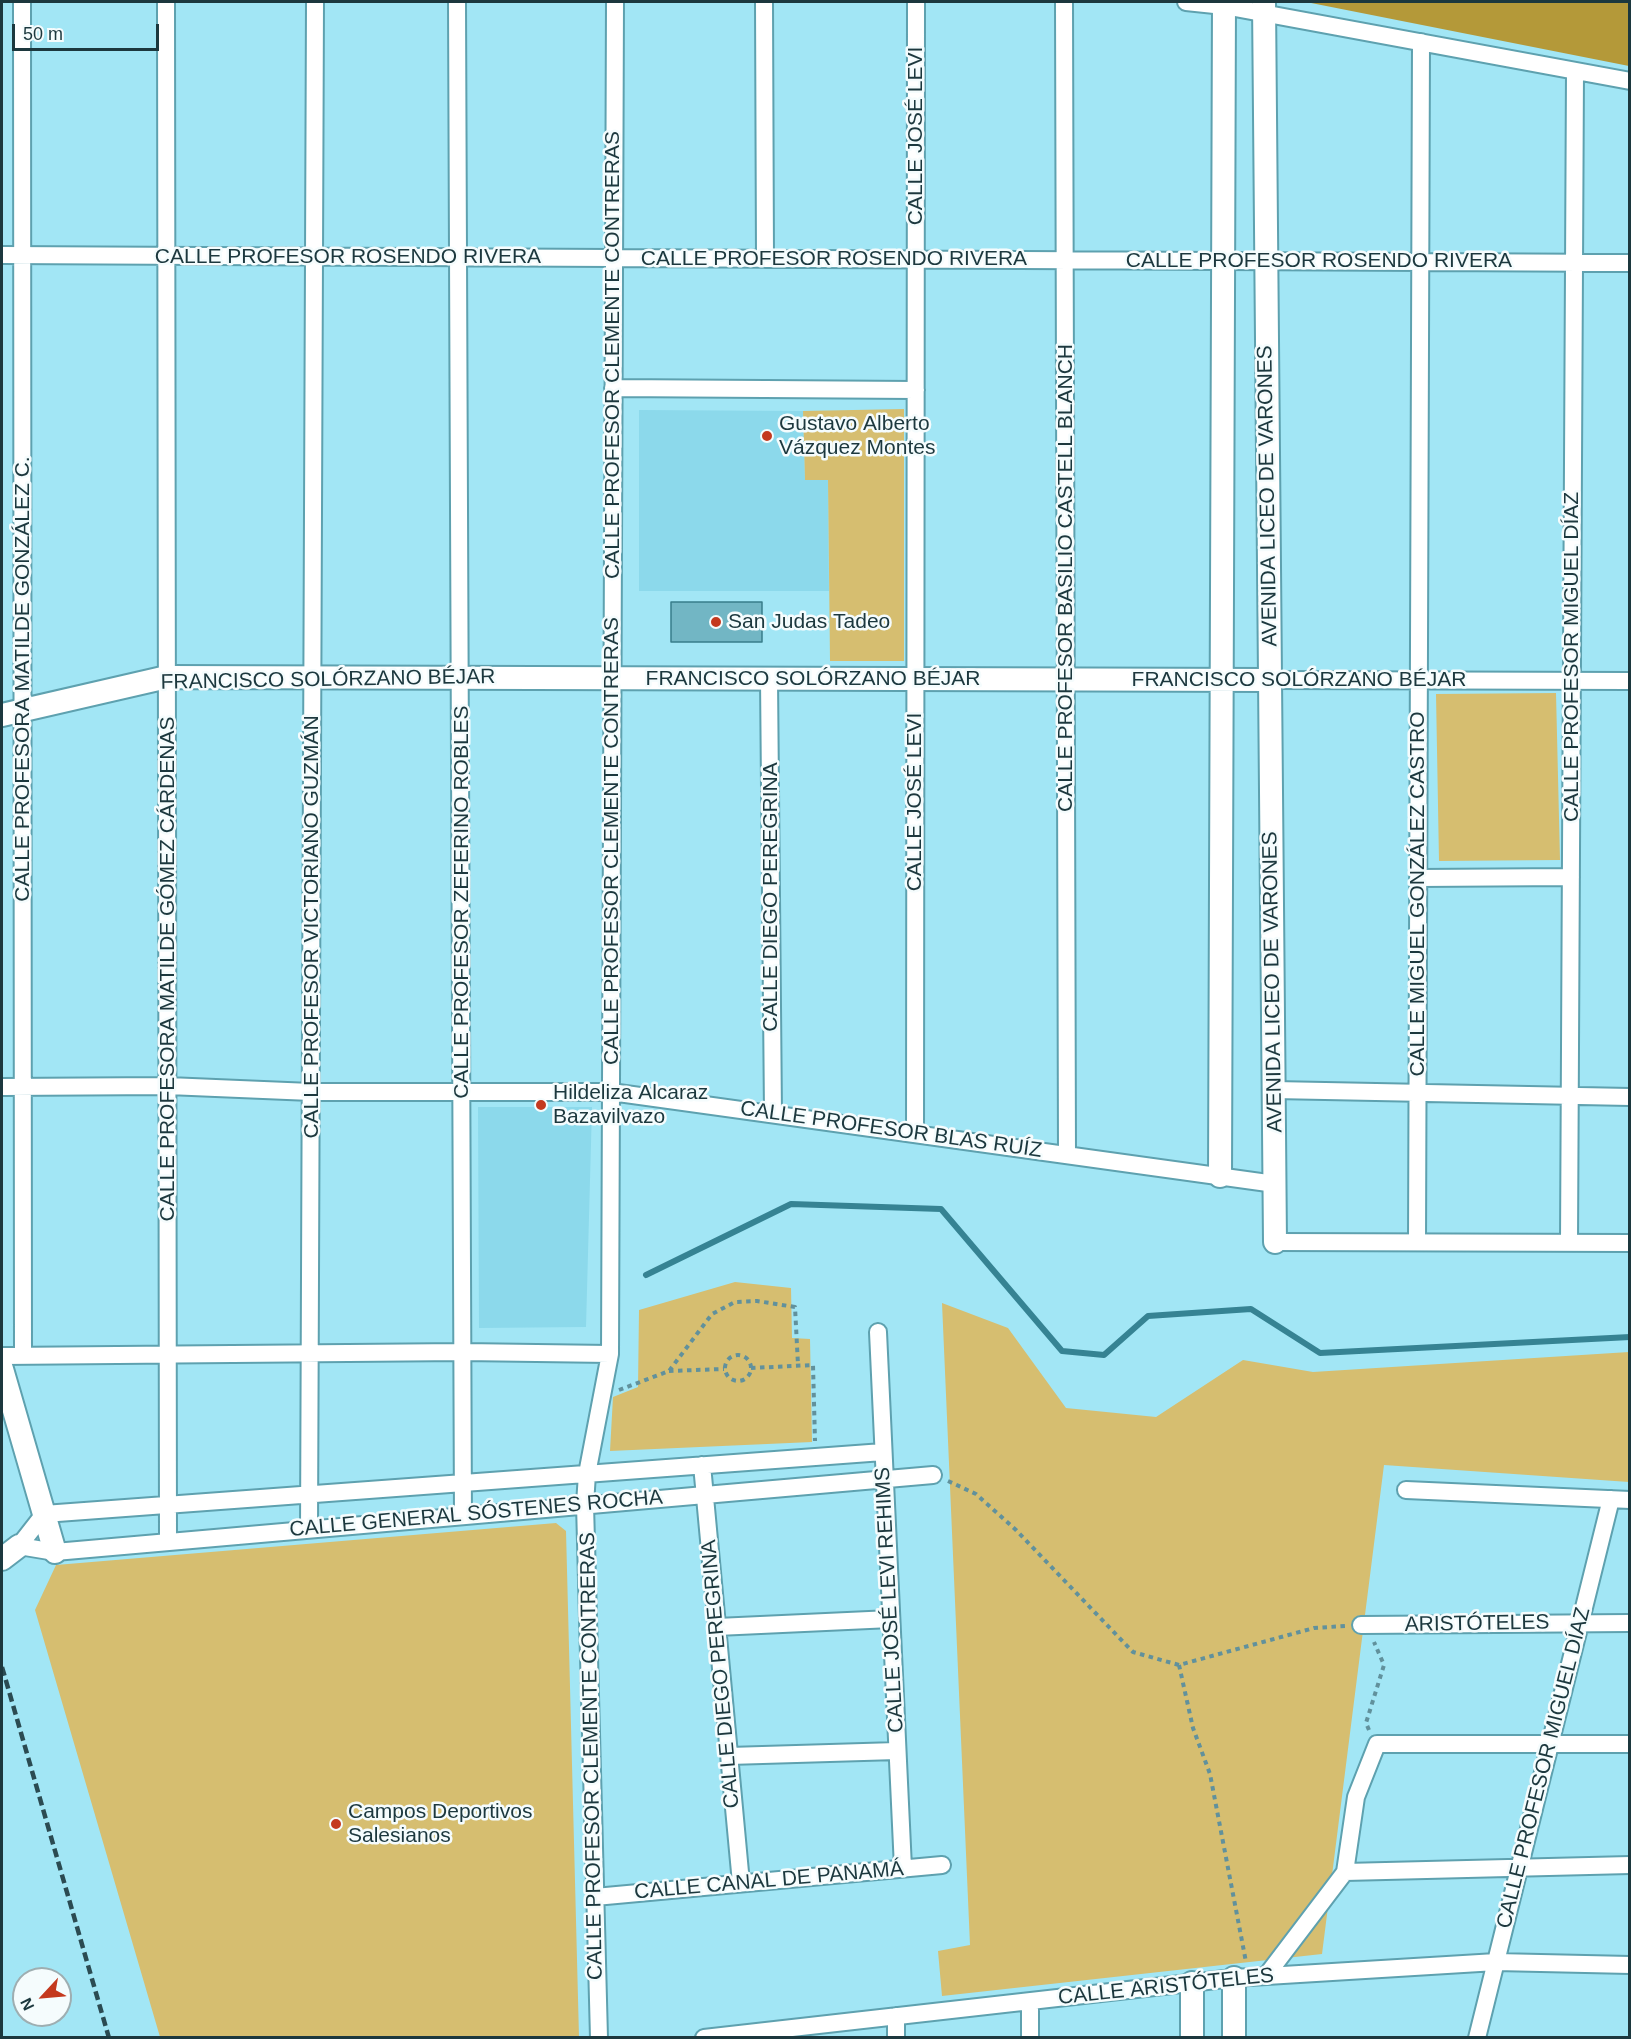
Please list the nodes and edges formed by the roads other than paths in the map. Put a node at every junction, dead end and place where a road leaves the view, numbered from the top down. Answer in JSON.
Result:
{"nodes":[{"id":1,"x":22,"y":2,"type":"edge"},
{"id":2,"x":166,"y":2,"type":"edge"},
{"id":3,"x":315,"y":2,"type":"edge"},
{"id":4,"x":457,"y":2,"type":"edge"},
{"id":5,"x":615,"y":2,"type":"edge"},
{"id":6,"x":764,"y":2,"type":"edge"},
{"id":7,"x":916,"y":2,"type":"edge"},
{"id":8,"x":1064,"y":2,"type":"edge"},
{"id":9,"x":1186,"y":2,"type":"edge"},
{"id":10,"x":1224,"y":4,"type":"edge"},
{"id":11,"x":1264,"y":8,"type":"edge"},
{"id":12,"x":1421,"y":42,"type":"junction"},
{"id":13,"x":1575,"y":72,"type":"junction"},
{"id":14,"x":1629,"y":81,"type":"edge"},
{"id":15,"x":2,"y":255,"type":"edge"},
{"id":16,"x":22,"y":255,"type":"junction"},
{"id":17,"x":166,"y":256,"type":"junction"},
{"id":18,"x":314,"y":257,"type":"junction"},
{"id":19,"x":459,"y":257,"type":"junction"},
{"id":20,"x":614,"y":258,"type":"junction"},
{"id":21,"x":765,"y":259,"type":"junction"},
{"id":22,"x":916,"y":260,"type":"junction"},
{"id":23,"x":1065,"y":260,"type":"junction"},
{"id":24,"x":1223,"y":261,"type":"junction"},
{"id":25,"x":1266,"y":261,"type":"junction"},
{"id":26,"x":1420,"y":262,"type":"junction"},
{"id":27,"x":1574,"y":263,"type":"junction"},
{"id":28,"x":1629,"y":263,"type":"edge"},
{"id":29,"x":613,"y":388,"type":"junction"},
{"id":30,"x":916,"y":390,"type":"junction"},
{"id":31,"x":167,"y":677,"type":"junction"},
{"id":32,"x":313,"y":678,"type":"junction"},
{"id":33,"x":461,"y":678,"type":"junction"},
{"id":34,"x":612,"y":678,"type":"junction"},
{"id":35,"x":769,"y":679,"type":"junction"},
{"id":36,"x":915,"y":679,"type":"junction"},
{"id":37,"x":1066,"y":680,"type":"junction"},
{"id":38,"x":1221,"y":680,"type":"junction"},
{"id":39,"x":1270,"y":680,"type":"junction"},
{"id":40,"x":1419,"y":680,"type":"junction"},
{"id":41,"x":1572,"y":681,"type":"junction"},
{"id":42,"x":1629,"y":681,"type":"edge"},
{"id":43,"x":12,"y":713,"type":"edge"},
{"id":44,"x":1571,"y":877,"type":"junction"},
{"id":45,"x":1418,"y":878,"type":"junction"},
{"id":46,"x":23,"y":1086,"type":"junction"},
{"id":47,"x":168,"y":1086,"type":"junction"},
{"id":48,"x":2,"y":1087,"type":"edge"},
{"id":49,"x":1274,"y":1090,"type":"junction"},
{"id":50,"x":311,"y":1092,"type":"junction"},
{"id":51,"x":611,"y":1092,"type":"junction"},
{"id":52,"x":462,"y":1093,"type":"junction"},
{"id":53,"x":1417,"y":1093,"type":"junction"},
{"id":54,"x":1570,"y":1096,"type":"junction"},
{"id":55,"x":1629,"y":1097,"type":"edge"},
{"id":56,"x":772,"y":1114,"type":"junction"},
{"id":57,"x":915,"y":1134,"type":"junction"},
{"id":58,"x":1068,"y":1155,"type":"junction"},
{"id":59,"x":1220,"y":1176,"type":"junction"},
{"id":60,"x":1275,"y":1184,"type":"junction"},
{"id":61,"x":1275,"y":1242,"type":"joint"},
{"id":62,"x":1417,"y":1242,"type":"junction"},
{"id":63,"x":1569,"y":1242,"type":"junction"},
{"id":64,"x":1629,"y":1243,"type":"edge"},
{"id":65,"x":878,"y":1332,"type":"dead end"},
{"id":66,"x":463,"y":1352,"type":"junction"},
{"id":67,"x":168,"y":1353,"type":"junction"},
{"id":68,"x":310,"y":1353,"type":"junction"},
{"id":69,"x":610,"y":1354,"type":"junction"},
{"id":70,"x":2,"y":1356,"type":"edge"},
{"id":71,"x":23,"y":1356,"type":"junction"},
{"id":72,"x":2,"y":1369,"type":"edge"},
{"id":73,"x":883,"y":1452,"type":"junction"},
{"id":74,"x":702,"y":1466,"type":"junction"},
{"id":75,"x":587,"y":1474,"type":"junction"},
{"id":76,"x":933,"y":1474,"type":"road end"},
{"id":77,"x":885,"y":1478,"type":"junction"},
{"id":78,"x":464,"y":1483,"type":"junction"},
{"id":79,"x":1406,"y":1490,"type":"dead end"},
{"id":80,"x":310,"y":1494,"type":"junction"},
{"id":81,"x":705,"y":1494,"type":"junction"},
{"id":82,"x":1611,"y":1499,"type":"junction"},
{"id":83,"x":1629,"y":1500,"type":"edge"},
{"id":84,"x":585,"y":1504,"type":"junction"},
{"id":85,"x":168,"y":1505,"type":"junction"},
{"id":86,"x":44,"y":1514,"type":"junction"},
{"id":87,"x":463,"y":1515,"type":"junction"},
{"id":88,"x":309,"y":1529,"type":"junction"},
{"id":89,"x":168,"y":1541,"type":"junction"},
{"id":90,"x":10,"y":1552,"type":"edge"},
{"id":91,"x":55,"y":1552,"type":"junction"},
{"id":92,"x":891,"y":1619,"type":"junction"},
{"id":93,"x":1580,"y":1623,"type":"junction"},
{"id":94,"x":1629,"y":1623,"type":"edge"},
{"id":95,"x":1361,"y":1625,"type":"road end"},
{"id":96,"x":717,"y":1627,"type":"junction"},
{"id":97,"x":1550,"y":1744,"type":"junction"},
{"id":98,"x":1629,"y":1744,"type":"edge"},
{"id":99,"x":897,"y":1751,"type":"junction"},
{"id":100,"x":729,"y":1756,"type":"junction"},
{"id":101,"x":1629,"y":1864,"type":"edge"},
{"id":102,"x":942,"y":1865,"type":"dead end"},
{"id":103,"x":903,"y":1868,"type":"junction"},
{"id":104,"x":1519,"y":1868,"type":"junction"},
{"id":105,"x":1345,"y":1872,"type":"junction"},
{"id":106,"x":741,"y":1883,"type":"junction"},
{"id":107,"x":595,"y":1896,"type":"junction"},
{"id":108,"x":1496,"y":1962,"type":"junction"},
{"id":109,"x":1629,"y":1965,"type":"edge"},
{"id":110,"x":1266,"y":1976,"type":"junction"},
{"id":111,"x":1242,"y":1978,"type":"junction"},
{"id":112,"x":1192,"y":1983,"type":"junction"},
{"id":113,"x":1030,"y":2001,"type":"junction"},
{"id":114,"x":896,"y":2016,"type":"junction"},
{"id":115,"x":740,"y":2036,"type":"edge"},
{"id":116,"x":598,"y":2037,"type":"edge"},
{"id":117,"x":704,"y":2037,"type":"edge"},
{"id":118,"x":896,"y":2037,"type":"edge"},
{"id":119,"x":1030,"y":2037,"type":"edge"},
{"id":120,"x":1192,"y":2037,"type":"edge"},
{"id":121,"x":1234,"y":2037,"type":"edge"},
{"id":122,"x":1478,"y":2037,"type":"edge"}],
"edges":[{"from":1,"to":16,"type":"street","name":"CALLE PROFESORA MATILDE GONZÁLEZ C."},
{"from":2,"to":17,"type":"street","name":"CALLE PROFESORA MATILDE GÓMEZ CÁRDENAS"},
{"from":3,"to":18,"type":"street","name":"CALLE PROFESOR VICTORIANO GUZMÁN"},
{"from":4,"to":19,"type":"street","name":"CALLE PROFESOR ZEFERINO ROBLES"},
{"from":5,"to":20,"type":"street","name":"CALLE PROFESOR CLEMENTE CONTRERAS"},
{"from":6,"to":21,"type":"street"},
{"from":7,"to":22,"type":"street","name":"CALLE JOSÉ LEVI"},
{"from":8,"to":23,"type":"street","name":"CALLE PROFESOR BASILIO CASTELL BLANCH"},
{"from":9,"to":10,"type":"street"},
{"from":10,"to":11,"type":"street"},
{"from":10,"to":24,"type":"street","name":"AVENIDA LICEO DE VARONES"},
{"from":11,"to":12,"type":"street"},
{"from":11,"to":25,"type":"street","name":"AVENIDA LICEO DE VARONES"},
{"from":12,"to":13,"type":"street"},
{"from":12,"to":26,"type":"street","name":"CALLE MIGUEL GONZÁLEZ CASTRO"},
{"from":13,"to":14,"type":"street"},
{"from":13,"to":27,"type":"street","name":"CALLE PROFESOR MIGUEL DÍAZ"},
{"from":15,"to":16,"type":"street","name":"CALLE PROFESOR ROSENDO RIVERA"},
{"from":16,"to":17,"type":"street","name":"CALLE PROFESOR ROSENDO RIVERA"},
{"from":16,"to":43,"type":"street","name":"CALLE PROFESORA MATILDE GONZÁLEZ C."},
{"from":17,"to":18,"type":"street","name":"CALLE PROFESOR ROSENDO RIVERA"},
{"from":17,"to":31,"type":"street","name":"CALLE PROFESORA MATILDE GÓMEZ CÁRDENAS"},
{"from":18,"to":19,"type":"street","name":"CALLE PROFESOR ROSENDO RIVERA"},
{"from":18,"to":32,"type":"street","name":"CALLE PROFESOR VICTORIANO GUZMÁN"},
{"from":19,"to":20,"type":"street","name":"CALLE PROFESOR ROSENDO RIVERA"},
{"from":19,"to":33,"type":"street","name":"CALLE PROFESOR ZEFERINO ROBLES"},
{"from":20,"to":21,"type":"street","name":"CALLE PROFESOR ROSENDO RIVERA"},
{"from":20,"to":29,"type":"street","name":"CALLE PROFESOR CLEMENTE CONTRERAS"},
{"from":21,"to":22,"type":"street","name":"CALLE PROFESOR ROSENDO RIVERA"},
{"from":22,"to":23,"type":"street","name":"CALLE PROFESOR ROSENDO RIVERA"},
{"from":22,"to":30,"type":"street","name":"CALLE JOSÉ LEVI"},
{"from":23,"to":24,"type":"street","name":"CALLE PROFESOR ROSENDO RIVERA"},
{"from":23,"to":37,"type":"street","name":"CALLE PROFESOR BASILIO CASTELL BLANCH"},
{"from":24,"to":25,"type":"street","name":"CALLE PROFESOR ROSENDO RIVERA"},
{"from":24,"to":38,"type":"street","name":"AVENIDA LICEO DE VARONES"},
{"from":25,"to":26,"type":"street","name":"CALLE PROFESOR ROSENDO RIVERA"},
{"from":25,"to":39,"type":"street","name":"AVENIDA LICEO DE VARONES"},
{"from":26,"to":27,"type":"street","name":"CALLE PROFESOR ROSENDO RIVERA"},
{"from":26,"to":40,"type":"street","name":"CALLE MIGUEL GONZÁLEZ CASTRO"},
{"from":27,"to":28,"type":"street","name":"CALLE PROFESOR ROSENDO RIVERA"},
{"from":27,"to":41,"type":"street","name":"CALLE PROFESOR MIGUEL DÍAZ"},
{"from":29,"to":30,"type":"street"},
{"from":29,"to":34,"type":"street","name":"CALLE PROFESOR CLEMENTE CONTRERAS"},
{"from":30,"to":36,"type":"street","name":"CALLE JOSÉ LEVI"},
{"from":31,"to":32,"type":"street","name":"FRANCISCO SOLÓRZANO BÉJAR"},
{"from":31,"to":43,"type":"street","name":"FRANCISCO SOLÓRZANO BÉJAR"},
{"from":31,"to":47,"type":"street","name":"CALLE PROFESORA MATILDE GÓMEZ CÁRDENAS"},
{"from":32,"to":33,"type":"street","name":"FRANCISCO SOLÓRZANO BÉJAR"},
{"from":32,"to":50,"type":"street","name":"CALLE PROFESOR VICTORIANO GUZMÁN"},
{"from":33,"to":34,"type":"street","name":"FRANCISCO SOLÓRZANO BÉJAR"},
{"from":33,"to":52,"type":"street","name":"CALLE PROFESOR ZEFERINO ROBLES"},
{"from":34,"to":35,"type":"street","name":"FRANCISCO SOLÓRZANO BÉJAR"},
{"from":34,"to":51,"type":"street","name":"CALLE PROFESOR CLEMENTE CONTRERAS"},
{"from":35,"to":36,"type":"street","name":"FRANCISCO SOLÓRZANO BÉJAR"},
{"from":35,"to":56,"type":"street","name":"CALLE DIEGO PEREGRINA"},
{"from":36,"to":37,"type":"street","name":"FRANCISCO SOLÓRZANO BÉJAR"},
{"from":36,"to":57,"type":"street","name":"CALLE JOSÉ LEVI"},
{"from":37,"to":38,"type":"street","name":"FRANCISCO SOLÓRZANO BÉJAR"},
{"from":37,"to":58,"type":"street","name":"CALLE PROFESOR BASILIO CASTELL BLANCH"},
{"from":38,"to":39,"type":"street","name":"FRANCISCO SOLÓRZANO BÉJAR"},
{"from":38,"to":59,"type":"street","name":"AVENIDA LICEO DE VARONES"},
{"from":39,"to":40,"type":"street","name":"FRANCISCO SOLÓRZANO BÉJAR"},
{"from":39,"to":49,"type":"street","name":"AVENIDA LICEO DE VARONES"},
{"from":40,"to":41,"type":"street","name":"FRANCISCO SOLÓRZANO BÉJAR"},
{"from":40,"to":45,"type":"street","name":"CALLE MIGUEL GONZÁLEZ CASTRO"},
{"from":41,"to":42,"type":"street","name":"FRANCISCO SOLÓRZANO BÉJAR"},
{"from":41,"to":44,"type":"street","name":"CALLE PROFESOR MIGUEL DÍAZ"},
{"from":43,"to":46,"type":"street","name":"CALLE PROFESORA MATILDE GONZÁLEZ C."},
{"from":44,"to":45,"type":"street"},
{"from":44,"to":54,"type":"street","name":"CALLE PROFESOR MIGUEL DÍAZ"},
{"from":45,"to":53,"type":"street","name":"CALLE MIGUEL GONZÁLEZ CASTRO"},
{"from":46,"to":47,"type":"street","name":"CALLE PROFESOR BLAS RUÍZ"},
{"from":46,"to":48,"type":"street","name":"CALLE PROFESOR BLAS RUÍZ"},
{"from":46,"to":71,"type":"street","name":"CALLE PROFESORA MATILDE GONZÁLEZ C."},
{"from":47,"to":50,"type":"street","name":"CALLE PROFESOR BLAS RUÍZ"},
{"from":47,"to":67,"type":"street","name":"CALLE PROFESORA MATILDE GÓMEZ CÁRDENAS"},
{"from":49,"to":53,"type":"street"},
{"from":49,"to":60,"type":"street","name":"AVENIDA LICEO DE VARONES"},
{"from":50,"to":52,"type":"street","name":"CALLE PROFESOR BLAS RUÍZ"},
{"from":50,"to":68,"type":"street","name":"CALLE PROFESOR VICTORIANO GUZMÁN"},
{"from":51,"to":52,"type":"street","name":"CALLE PROFESOR BLAS RUÍZ"},
{"from":51,"to":56,"type":"street","name":"CALLE PROFESOR BLAS RUÍZ"},
{"from":51,"to":69,"type":"street","name":"CALLE PROFESOR CLEMENTE CONTRERAS"},
{"from":52,"to":66,"type":"street","name":"CALLE PROFESOR ZEFERINO ROBLES"},
{"from":53,"to":54,"type":"street"},
{"from":53,"to":62,"type":"street","name":"CALLE MIGUEL GONZÁLEZ CASTRO"},
{"from":54,"to":55,"type":"street"},
{"from":54,"to":63,"type":"street","name":"CALLE PROFESOR MIGUEL DÍAZ"},
{"from":56,"to":57,"type":"street","name":"CALLE PROFESOR BLAS RUÍZ"},
{"from":57,"to":58,"type":"street","name":"CALLE PROFESOR BLAS RUÍZ"},
{"from":58,"to":59,"type":"street","name":"CALLE PROFESOR BLAS RUÍZ"},
{"from":59,"to":60,"type":"street","name":"CALLE PROFESOR BLAS RUÍZ"},
{"from":60,"to":61,"type":"street","name":"AVENIDA LICEO DE VARONES"},
{"from":61,"to":62,"type":"street"},
{"from":62,"to":63,"type":"street"},
{"from":63,"to":64,"type":"street"},
{"from":65,"to":73,"type":"street","name":"CALLE JOSÉ LEVI REHIMS"},
{"from":66,"to":68,"type":"street"},
{"from":66,"to":69,"type":"street"},
{"from":66,"to":78,"type":"street","name":"CALLE PROFESOR ZEFERINO ROBLES"},
{"from":67,"to":68,"type":"street"},
{"from":67,"to":71,"type":"street"},
{"from":67,"to":85,"type":"street","name":"CALLE PROFESORA MATILDE GÓMEZ CÁRDENAS"},
{"from":68,"to":80,"type":"street","name":"CALLE PROFESOR VICTORIANO GUZMÁN"},
{"from":69,"to":75,"type":"street","name":"CALLE PROFESOR CLEMENTE CONTRERAS"},
{"from":70,"to":71,"type":"street"},
{"from":72,"to":86,"type":"street"},
{"from":73,"to":74,"type":"street","name":"CALLE GENERAL SÓSTENES ROCHA"},
{"from":73,"to":77,"type":"street","name":"CALLE JOSÉ LEVI REHIMS"},
{"from":74,"to":75,"type":"street","name":"CALLE GENERAL SÓSTENES ROCHA"},
{"from":74,"to":81,"type":"street","name":"CALLE DIEGO PEREGRINA"},
{"from":75,"to":78,"type":"street","name":"CALLE GENERAL SÓSTENES ROCHA"},
{"from":75,"to":84,"type":"street","name":"CALLE PROFESOR CLEMENTE CONTRERAS"},
{"from":76,"to":77,"type":"street","name":"CALLE GENERAL SÓSTENES ROCHA"},
{"from":77,"to":81,"type":"street","name":"CALLE GENERAL SÓSTENES ROCHA"},
{"from":77,"to":92,"type":"street","name":"CALLE JOSÉ LEVI REHIMS"},
{"from":78,"to":80,"type":"street","name":"CALLE GENERAL SÓSTENES ROCHA"},
{"from":78,"to":87,"type":"street","name":"CALLE PROFESOR ZEFERINO ROBLES"},
{"from":79,"to":82,"type":"street"},
{"from":80,"to":85,"type":"street","name":"CALLE GENERAL SÓSTENES ROCHA"},
{"from":80,"to":88,"type":"street","name":"CALLE PROFESOR VICTORIANO GUZMÁN"},
{"from":81,"to":84,"type":"street","name":"CALLE GENERAL SÓSTENES ROCHA"},
{"from":81,"to":96,"type":"street","name":"CALLE DIEGO PEREGRINA"},
{"from":82,"to":83,"type":"street"},
{"from":82,"to":93,"type":"street","name":"CALLE PROFESOR MIGUEL DÍAZ"},
{"from":84,"to":87,"type":"street","name":"CALLE GENERAL SÓSTENES ROCHA"},
{"from":84,"to":107,"type":"street","name":"CALLE PROFESOR CLEMENTE CONTRERAS"},
{"from":85,"to":86,"type":"street","name":"CALLE GENERAL SÓSTENES ROCHA"},
{"from":85,"to":89,"type":"street","name":"CALLE PROFESORA MATILDE GÓMEZ CÁRDENAS"},
{"from":86,"to":90,"type":"street","name":"CALLE GENERAL SÓSTENES ROCHA"},
{"from":86,"to":91,"type":"street"},
{"from":87,"to":88,"type":"street","name":"CALLE GENERAL SÓSTENES ROCHA"},
{"from":88,"to":89,"type":"street","name":"CALLE GENERAL SÓSTENES ROCHA"},
{"from":89,"to":91,"type":"street","name":"CALLE GENERAL SÓSTENES ROCHA"},
{"from":90,"to":91,"type":"street","name":"CALLE GENERAL SÓSTENES ROCHA"},
{"from":92,"to":96,"type":"street"},
{"from":92,"to":99,"type":"street","name":"CALLE JOSÉ LEVI REHIMS"},
{"from":93,"to":94,"type":"street","name":"ARISTÓTELES"},
{"from":93,"to":95,"type":"street","name":"ARISTÓTELES"},
{"from":93,"to":97,"type":"street","name":"CALLE PROFESOR MIGUEL DÍAZ"},
{"from":96,"to":100,"type":"street","name":"CALLE DIEGO PEREGRINA"},
{"from":97,"to":98,"type":"street"},
{"from":97,"to":104,"type":"street","name":"CALLE PROFESOR MIGUEL DÍAZ"},
{"from":97,"to":105,"type":"street"},
{"from":99,"to":100,"type":"street"},
{"from":99,"to":103,"type":"street","name":"CALLE JOSÉ LEVI REHIMS"},
{"from":100,"to":106,"type":"street","name":"CALLE DIEGO PEREGRINA"},
{"from":101,"to":104,"type":"street"},
{"from":102,"to":103,"type":"street","name":"CALLE CANAL DE PANAMÁ"},
{"from":103,"to":106,"type":"street","name":"CALLE CANAL DE PANAMÁ"},
{"from":104,"to":105,"type":"street"},
{"from":104,"to":108,"type":"street","name":"CALLE PROFESOR MIGUEL DÍAZ"},
{"from":105,"to":110,"type":"street"},
{"from":106,"to":107,"type":"street","name":"CALLE CANAL DE PANAMÁ"},
{"from":107,"to":116,"type":"street","name":"CALLE PROFESOR CLEMENTE CONTRERAS"},
{"from":108,"to":109,"type":"street","name":"CALLE ARISTÓTELES"},
{"from":108,"to":110,"type":"street","name":"CALLE ARISTÓTELES"},
{"from":108,"to":122,"type":"street","name":"CALLE PROFESOR MIGUEL DÍAZ"},
{"from":110,"to":111,"type":"street","name":"CALLE ARISTÓTELES"},
{"from":111,"to":112,"type":"street","name":"CALLE ARISTÓTELES"},
{"from":111,"to":121,"type":"street"},
{"from":112,"to":113,"type":"street","name":"CALLE ARISTÓTELES"},
{"from":112,"to":120,"type":"street"},
{"from":113,"to":114,"type":"street","name":"CALLE ARISTÓTELES"},
{"from":113,"to":119,"type":"street"},
{"from":114,"to":115,"type":"street","name":"CALLE ARISTÓTELES"},
{"from":114,"to":118,"type":"street"},
{"from":115,"to":117,"type":"street","name":"CALLE ARISTÓTELES"}]}
